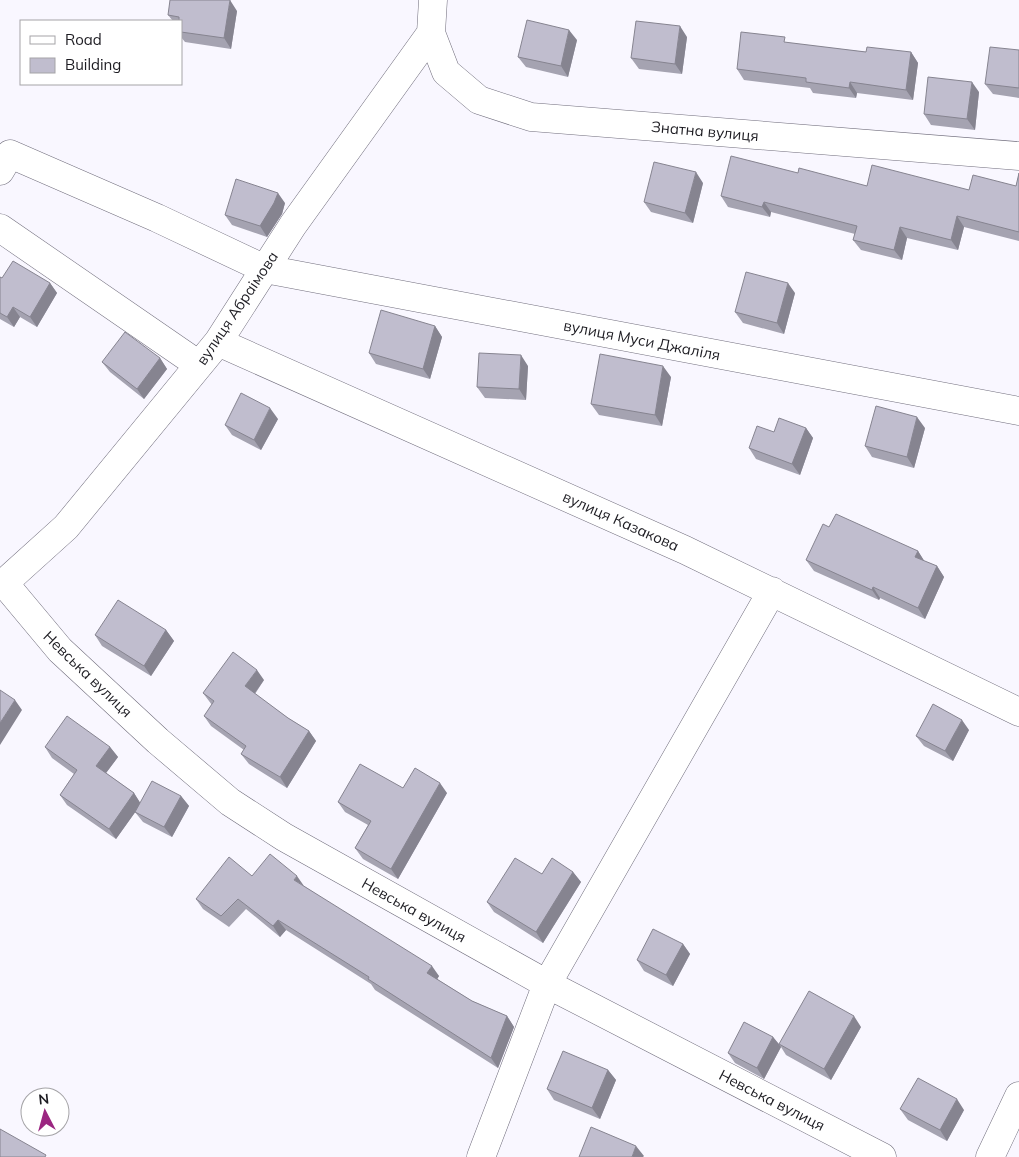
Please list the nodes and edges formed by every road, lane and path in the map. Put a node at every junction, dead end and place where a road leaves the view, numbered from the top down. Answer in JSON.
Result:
{"nodes":[{"id":1,"x":433,"y":0,"type":"edge"},
{"id":2,"x":431,"y":33,"type":"junction"},
{"id":3,"x":1019,"y":156,"type":"edge"},
{"id":4,"x":0,"y":171,"type":"edge"},
{"id":5,"x":0,"y":228,"type":"edge"},
{"id":6,"x":265,"y":269,"type":"junction"},
{"id":7,"x":218,"y":342,"type":"junction"},
{"id":8,"x":199,"y":365,"type":"junction"},
{"id":9,"x":1019,"y":411,"type":"edge"},
{"id":10,"x":2,"y":583,"type":"edge"},
{"id":11,"x":772,"y":590,"type":"junction"},
{"id":12,"x":1019,"y":712,"type":"edge"},
{"id":13,"x":547,"y":984,"type":"junction"},
{"id":14,"x":1019,"y":1096,"type":"edge"},
{"id":15,"x":481,"y":1157,"type":"edge"},
{"id":16,"x":882,"y":1157,"type":"edge"},
{"id":17,"x":990,"y":1157,"type":"edge"}],
"edges":[{"from":1,"to":2,"type":"street"},
{"from":2,"to":3,"type":"street","name":"Знатна вулиця"},
{"from":2,"to":6,"type":"street","name":"вулиця Абраімова"},
{"from":4,"to":6,"type":"street","name":"вулиця Муси Джаліля"},
{"from":5,"to":8,"type":"street"},
{"from":6,"to":7,"type":"street","name":"вулиця Абраімова"},
{"from":6,"to":9,"type":"street","name":"вулиця Муси Джаліля"},
{"from":7,"to":8,"type":"street","name":"вулиця Абраімова"},
{"from":7,"to":11,"type":"street","name":"вулиця Казакова"},
{"from":8,"to":10,"type":"street","name":"вулиця Абраімова"},
{"from":10,"to":13,"type":"street","name":"Невська вулиця"},
{"from":11,"to":12,"type":"street","name":"вулиця Казакова"},
{"from":11,"to":13,"type":"street"},
{"from":13,"to":15,"type":"street"},
{"from":13,"to":16,"type":"street","name":"Невська вулиця"},
{"from":14,"to":17,"type":"street"}]}
